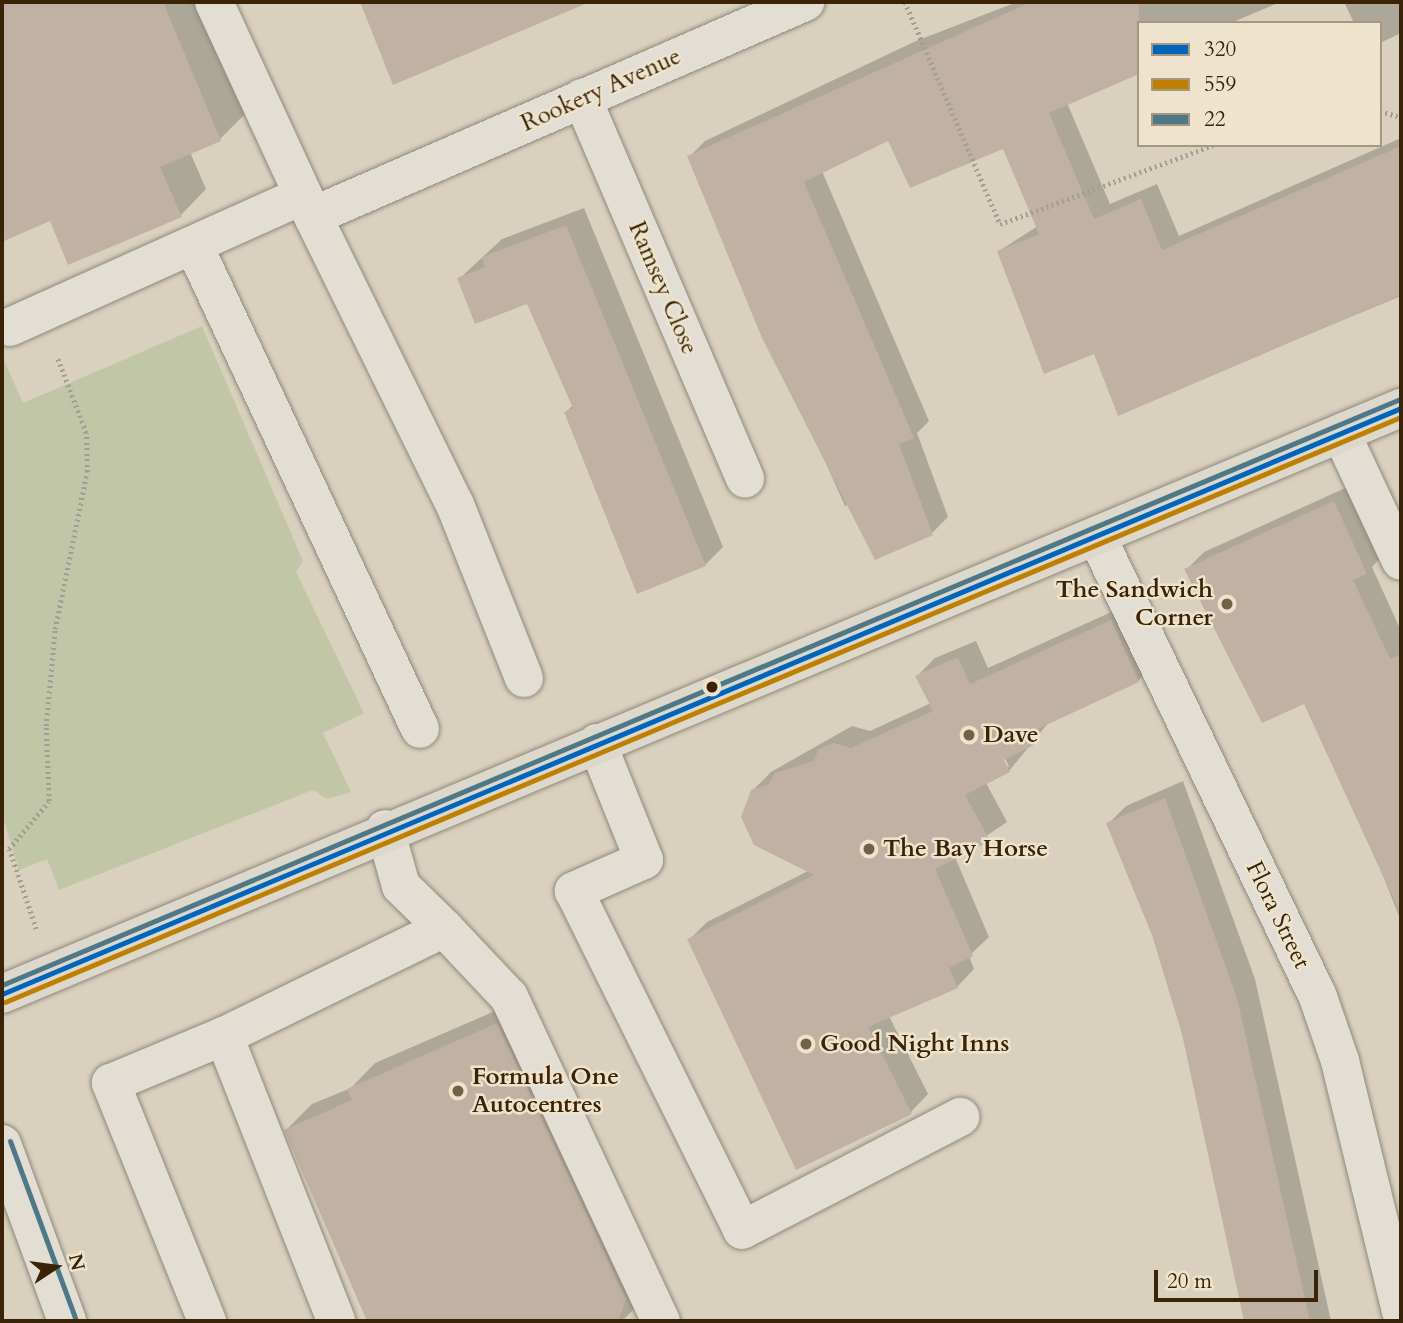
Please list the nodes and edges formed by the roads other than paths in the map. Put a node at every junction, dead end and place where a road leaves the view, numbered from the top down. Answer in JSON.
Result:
{"nodes":[{"id":1,"x":214,"y":2,"type":"edge"},
{"id":2,"x":805,"y":2,"type":"edge"},
{"id":3,"x":582,"y":98,"type":"junction"},
{"id":4,"x":308,"y":206,"type":"junction"},
{"id":5,"x":194,"y":246,"type":"junction"},
{"id":6,"x":24,"y":321,"type":"road end"},
{"id":7,"x":1401,"y":408,"type":"edge"},
{"id":8,"x":1341,"y":433,"type":"junction"},
{"id":9,"x":745,"y":479,"type":"dead end"},
{"id":10,"x":1098,"y":539,"type":"junction"},
{"id":11,"x":1401,"y":561,"type":"edge"},
{"id":12,"x":524,"y":678,"type":"dead end"},
{"id":13,"x":420,"y":729,"type":"dead end"},
{"id":14,"x":597,"y":743,"type":"junction"},
{"id":15,"x":385,"y":829,"type":"junction"},
{"id":16,"x":444,"y":928,"type":"junction"},
{"id":17,"x":2,"y":994,"type":"edge"},
{"id":18,"x":224,"y":1036,"type":"junction"},
{"id":19,"x":960,"y":1117,"type":"dead end"},
{"id":20,"x":2,"y":1144,"type":"edge"},
{"id":21,"x":1401,"y":1312,"type":"edge"},
{"id":22,"x":67,"y":1321,"type":"edge"},
{"id":23,"x":207,"y":1321,"type":"edge"},
{"id":24,"x":336,"y":1321,"type":"edge"},
{"id":25,"x":661,"y":1321,"type":"edge"}],
"edges":[{"from":1,"to":4,"type":"street"},
{"from":2,"to":3,"type":"street","name":"Rookery Avenue"},
{"from":3,"to":4,"type":"street","name":"Rookery Avenue"},
{"from":3,"to":9,"type":"street","name":"Ramsey Close"},
{"from":4,"to":5,"type":"street","name":"Rookery Avenue"},
{"from":4,"to":12,"type":"street"},
{"from":5,"to":6,"type":"street","name":"Rookery Avenue"},
{"from":5,"to":13,"type":"street"},
{"from":7,"to":8,"type":"main road"},
{"from":8,"to":10,"type":"main road"},
{"from":8,"to":11,"type":"street"},
{"from":10,"to":14,"type":"main road"},
{"from":10,"to":21,"type":"street","name":"Flora Street"},
{"from":14,"to":15,"type":"main road"},
{"from":14,"to":19,"type":"street"},
{"from":15,"to":16,"type":"street"},
{"from":15,"to":17,"type":"main road"},
{"from":16,"to":18,"type":"street"},
{"from":16,"to":25,"type":"street"},
{"from":18,"to":23,"type":"street"},
{"from":18,"to":24,"type":"street"},
{"from":20,"to":22,"type":"street"}]}
